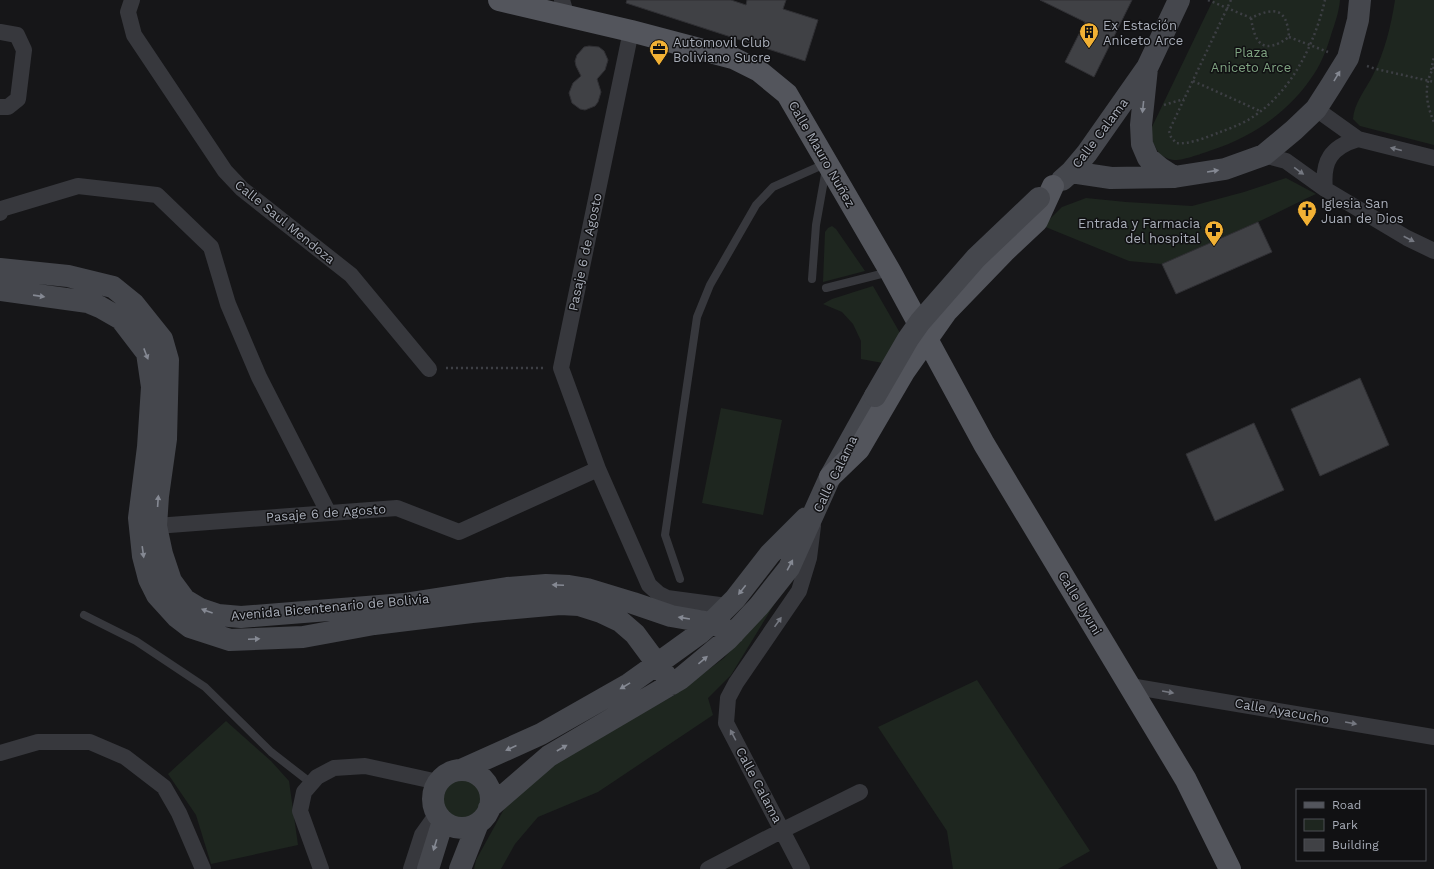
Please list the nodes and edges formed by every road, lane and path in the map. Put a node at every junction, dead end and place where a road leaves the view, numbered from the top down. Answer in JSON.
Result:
{"nodes":[{"id":1,"x":132,"y":0,"type":"edge"},
{"id":2,"x":498,"y":0,"type":"edge"},
{"id":3,"x":1179,"y":0,"type":"edge"},
{"id":4,"x":1208,"y":0,"type":"edge"},
{"id":5,"x":1231,"y":0,"type":"edge"},
{"id":6,"x":1325,"y":0,"type":"edge"},
{"id":7,"x":1360,"y":0,"type":"edge"},
{"id":8,"x":565,"y":8,"type":"edge"},
{"id":9,"x":1227,"y":8,"type":"junction"},
{"id":10,"x":1251,"y":18,"type":"junction"},
{"id":11,"x":631,"y":31,"type":"junction"},
{"id":12,"x":0,"y":32,"type":"edge"},
{"id":13,"x":1289,"y":37,"type":"junction"},
{"id":14,"x":1310,"y":45,"type":"junction"},
{"id":15,"x":1434,"y":57,"type":"edge"},
{"id":16,"x":1348,"y":58,"type":"junction"},
{"id":17,"x":1434,"y":67,"type":"edge"},
{"id":18,"x":1147,"y":68,"type":"junction"},
{"id":19,"x":1430,"y":73,"type":"junction"},
{"id":20,"x":1193,"y":81,"type":"junction"},
{"id":21,"x":1428,"y":81,"type":"junction"},
{"id":22,"x":1434,"y":82,"type":"edge"},
{"id":23,"x":4,"y":107,"type":"edge"},
{"id":24,"x":1316,"y":109,"type":"junction"},
{"id":25,"x":1260,"y":111,"type":"junction"},
{"id":26,"x":1434,"y":122,"type":"edge"},
{"id":27,"x":1358,"y":139,"type":"junction"},
{"id":28,"x":1264,"y":155,"type":"junction"},
{"id":29,"x":1434,"y":158,"type":"edge"},
{"id":30,"x":827,"y":163,"type":"junction"},
{"id":31,"x":1071,"y":172,"type":"junction"},
{"id":32,"x":1174,"y":177,"type":"junction"},
{"id":33,"x":1325,"y":189,"type":"junction"},
{"id":34,"x":1046,"y":192,"type":"junction"},
{"id":35,"x":0,"y":213,"type":"edge"},
{"id":36,"x":1434,"y":251,"type":"edge"},
{"id":37,"x":0,"y":268,"type":"edge"},
{"id":38,"x":890,"y":272,"type":"junction"},
{"id":39,"x":812,"y":279,"type":"dead end"},
{"id":40,"x":826,"y":288,"type":"dead end"},
{"id":41,"x":0,"y":290,"type":"edge"},
{"id":42,"x":901,"y":293,"type":"joint"},
{"id":43,"x":927,"y":340,"type":"junction"},
{"id":44,"x":429,"y":368,"type":"joint"},
{"id":45,"x":561,"y":368,"type":"junction"},
{"id":46,"x":598,"y":469,"type":"junction"},
{"id":47,"x":830,"y":477,"type":"junction"},
{"id":48,"x":815,"y":509,"type":"junction"},
{"id":49,"x":328,"y":512,"type":"junction"},
{"id":50,"x":156,"y":526,"type":"junction"},
{"id":51,"x":680,"y":579,"type":"dead end"},
{"id":52,"x":727,"y":606,"type":"junction"},
{"id":53,"x":84,"y":615,"type":"dead end"},
{"id":54,"x":711,"y":623,"type":"junction"},
{"id":55,"x":734,"y":633,"type":"junction"},
{"id":56,"x":657,"y":664,"type":"junction"},
{"id":57,"x":672,"y":684,"type":"junction"},
{"id":58,"x":1130,"y":686,"type":"junction"},
{"id":59,"x":1434,"y":737,"type":"edge"},
{"id":60,"x":0,"y":753,"type":"edge"},
{"id":61,"x":461,"y":770,"type":"junction"},
{"id":62,"x":438,"y":782,"type":"junction"},
{"id":63,"x":311,"y":784,"type":"junction"},
{"id":64,"x":860,"y":792,"type":"dead end"},
{"id":65,"x":484,"y":816,"type":"junction"},
{"id":66,"x":440,"y":817,"type":"junction"},
{"id":67,"x":782,"y":830,"type":"junction"},
{"id":68,"x":203,"y":869,"type":"edge"},
{"id":69,"x":321,"y":869,"type":"edge"},
{"id":70,"x":411,"y":869,"type":"edge"},
{"id":71,"x":428,"y":869,"type":"edge"},
{"id":72,"x":460,"y":869,"type":"edge"},
{"id":73,"x":708,"y":869,"type":"edge"},
{"id":74,"x":802,"y":869,"type":"edge"},
{"id":75,"x":1230,"y":869,"type":"edge"}],
"edges":[{"from":1,"to":44,"type":"street","name":"Calle Saul Mendoza"},
{"from":2,"to":8,"type":"main road","name":"Calle Mauro Nuñez"},
{"from":3,"to":18,"type":"main road"},
{"from":4,"to":9,"type":"path"},
{"from":5,"to":9,"type":"path"},
{"from":6,"to":14,"type":"path"},
{"from":7,"to":16,"type":"main road"},
{"from":8,"to":11,"type":"main road","name":"Calle Mauro Nuñez"},
{"from":9,"to":10,"type":"path"},
{"from":9,"to":20,"type":"path"},
{"from":10,"to":13,"type":"path"},
{"from":10,"to":13,"type":"path"},
{"from":11,"to":30,"type":"main road","name":"Calle Mauro Nuñez"},
{"from":11,"to":45,"type":"street","name":"Pasaje 6 de Agosto"},
{"from":12,"to":23,"type":"street"},
{"from":13,"to":14,"type":"path"},
{"from":14,"to":16,"type":"path"},
{"from":14,"to":25,"type":"path"},
{"from":15,"to":19,"type":"path"},
{"from":16,"to":21,"type":"path"},
{"from":24,"to":16,"type":"main road","one_way":true},
{"from":17,"to":19,"type":"path"},
{"from":18,"to":31,"type":"main road","name":"Calle Calama"},
{"from":18,"to":32,"type":"main road","one_way":true},
{"from":19,"to":21,"type":"path"},
{"from":20,"to":25,"type":"path"},
{"from":20,"to":25,"type":"path"},
{"from":21,"to":22,"type":"path"},
{"from":21,"to":26,"type":"path"},
{"from":24,"to":27,"type":"street"},
{"from":24,"to":28,"type":"main road"},
{"from":29,"to":27,"type":"street","one_way":true},
{"from":27,"to":33,"type":"street"},
{"from":32,"to":28,"type":"main road","one_way":true},
{"from":28,"to":33,"type":"street","one_way":true},
{"from":30,"to":38,"type":"main road","name":"Calle Mauro Nuñez"},
{"from":30,"to":39,"type":"lane"},
{"from":30,"to":51,"type":"lane"},
{"from":31,"to":32,"type":"main road","name":"Calle Calama"},
{"from":31,"to":34,"type":"main road","name":"Calle Calama"},
{"from":33,"to":36,"type":"street","one_way":true},
{"from":34,"to":43,"type":"main road"},
{"from":34,"to":47,"type":"main road","name":"Calle Calama","bridge":true},
{"from":35,"to":49,"type":"street"},
{"from":50,"to":37,"type":"main road","name":"Avenida Bicentenario de Bolivia","one_way":true},
{"from":38,"to":40,"type":"lane"},
{"from":38,"to":42,"type":"main road","name":"Calle Mauro Nuñez"},
{"from":41,"to":56,"type":"main road","name":"Avenida Bicentenario de Bolivia","one_way":true},
{"from":42,"to":43,"type":"main road","name":"Calle Uyuni"},
{"from":43,"to":47,"type":"main road"},
{"from":43,"to":58,"type":"main road","name":"Calle Uyuni"},
{"from":44,"to":45,"type":"path"},
{"from":45,"to":46,"type":"street"},
{"from":46,"to":49,"type":"street","name":"Pasaje 6 de Agosto"},
{"from":46,"to":52,"type":"street"},
{"from":47,"to":48,"type":"main road","name":"Calle Calama"},
{"from":48,"to":52,"type":"main road","one_way":true},
{"from":55,"to":48,"type":"main road","one_way":true},
{"from":67,"to":48,"type":"street","name":"Calle Calama","one_way":true},
{"from":49,"to":50,"type":"street","name":"Pasaje 6 de Agosto"},
{"from":54,"to":50,"type":"main road","name":"Avenida Bicentenario de Bolivia","one_way":true},
{"from":52,"to":54,"type":"main road"},
{"from":53,"to":63,"type":"lane"},
{"from":54,"to":55,"type":"main road","name":"Avenida Bicentenario de Bolivia"},
{"from":54,"to":56,"type":"main road"},
{"from":57,"to":55,"type":"main road","one_way":true},
{"from":56,"to":57,"type":"main road","name":"Avenida Bicentenario de Bolivia"},
{"from":56,"to":61,"type":"main road","one_way":true},
{"from":65,"to":57,"type":"main road","one_way":true},
{"from":58,"to":59,"type":"street","name":"Calle Ayacucho","one_way":true},
{"from":58,"to":75,"type":"main road","name":"Calle Uyuni"},
{"from":60,"to":68,"type":"street"},
{"from":61,"to":62,"type":"main road"},
{"from":61,"to":65,"type":"main road"},
{"from":62,"to":63,"type":"street"},
{"from":62,"to":66,"type":"main road"},
{"from":63,"to":69,"type":"street"},
{"from":64,"to":67,"type":"street"},
{"from":65,"to":66,"type":"main road"},
{"from":65,"to":72,"type":"main road"},
{"from":66,"to":70,"type":"street"},
{"from":66,"to":71,"type":"main road","one_way":true},
{"from":67,"to":73,"type":"street"},
{"from":67,"to":74,"type":"street","name":"Calle Calama"}]}
